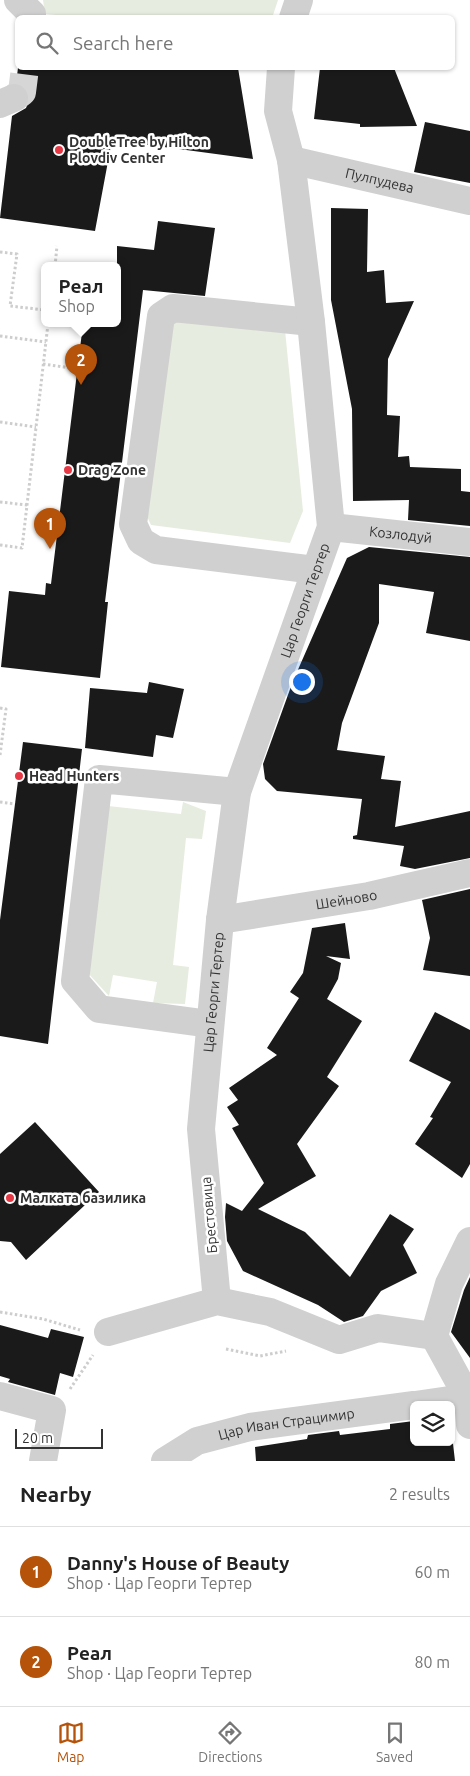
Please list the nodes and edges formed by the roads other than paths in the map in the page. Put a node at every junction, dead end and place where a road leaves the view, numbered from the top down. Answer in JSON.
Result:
{"nodes":[{"id":1,"x":18,"y":0,"type":"edge"},
{"id":2,"x":299,"y":0,"type":"edge"},
{"id":3,"x":32,"y":15,"type":"edge"},
{"id":4,"x":294,"y":15,"type":"edge"},
{"id":5,"x":282,"y":70,"type":"edge"},
{"id":6,"x":291,"y":160,"type":"junction"},
{"id":7,"x":470,"y":200,"type":"edge"},
{"id":8,"x":311,"y":322,"type":"junction"},
{"id":9,"x":331,"y":527,"type":"junction"},
{"id":10,"x":470,"y":542,"type":"edge"},
{"id":11,"x":315,"y":570,"type":"junction"},
{"id":12,"x":237,"y":792,"type":"junction"},
{"id":13,"x":470,"y":873,"type":"edge"},
{"id":14,"x":220,"y":920,"type":"junction"},
{"id":15,"x":210,"y":1024,"type":"junction"},
{"id":16,"x":202,"y":1129,"type":"joint"},
{"id":17,"x":470,"y":1241,"type":"edge"},
{"id":18,"x":217,"y":1301,"type":"junction"},
{"id":19,"x":98,"y":1332,"type":"road end"},
{"id":20,"x":434,"y":1336,"type":"junction"},
{"id":21,"x":0,"y":1396,"type":"edge"},
{"id":22,"x":469,"y":1397,"type":"edge"},
{"id":23,"x":442,"y":1401,"type":"edge"},
{"id":24,"x":410,"y":1406,"type":"edge"},
{"id":25,"x":470,"y":1425,"type":"edge"},
{"id":26,"x":43,"y":1461,"type":"edge"},
{"id":27,"x":165,"y":1461,"type":"edge"}],
"edges":[{"from":1,"to":3,"type":"street"},
{"from":2,"to":4,"type":"street"},
{"from":5,"to":6,"type":"street","name":"Цар Георги Тертер"},
{"from":6,"to":7,"type":"street","name":"Пулпудева"},
{"from":6,"to":8,"type":"street","name":"Цар Георги Тертер"},
{"from":8,"to":9,"type":"street","name":"Цар Георги Тертер"},
{"from":8,"to":11,"type":"street"},
{"from":9,"to":10,"type":"street","name":"Козлодуй"},
{"from":9,"to":11,"type":"street","name":"Цар Георги Тертер"},
{"from":11,"to":12,"type":"street","name":"Цар Георги Тертер"},
{"from":12,"to":14,"type":"street","name":"Цар Георги Тертер"},
{"from":12,"to":15,"type":"street"},
{"from":13,"to":14,"type":"street","name":"Шейново"},
{"from":14,"to":15,"type":"street","name":"Цар Георги Тертер"},
{"from":15,"to":16,"type":"street","name":"Цар Георги Тертер"},
{"from":16,"to":18,"type":"street","name":"Брестовица"},
{"from":17,"to":20,"type":"street"},
{"from":18,"to":19,"type":"street"},
{"from":18,"to":20,"type":"street"},
{"from":20,"to":22,"type":"street"},
{"from":21,"to":26,"type":"street"},
{"from":22,"to":23,"type":"street","name":"Цар Иван Страцимир"},
{"from":22,"to":25,"type":"street"},
{"from":24,"to":27,"type":"street","name":"Цар Иван Страцимир"}]}
